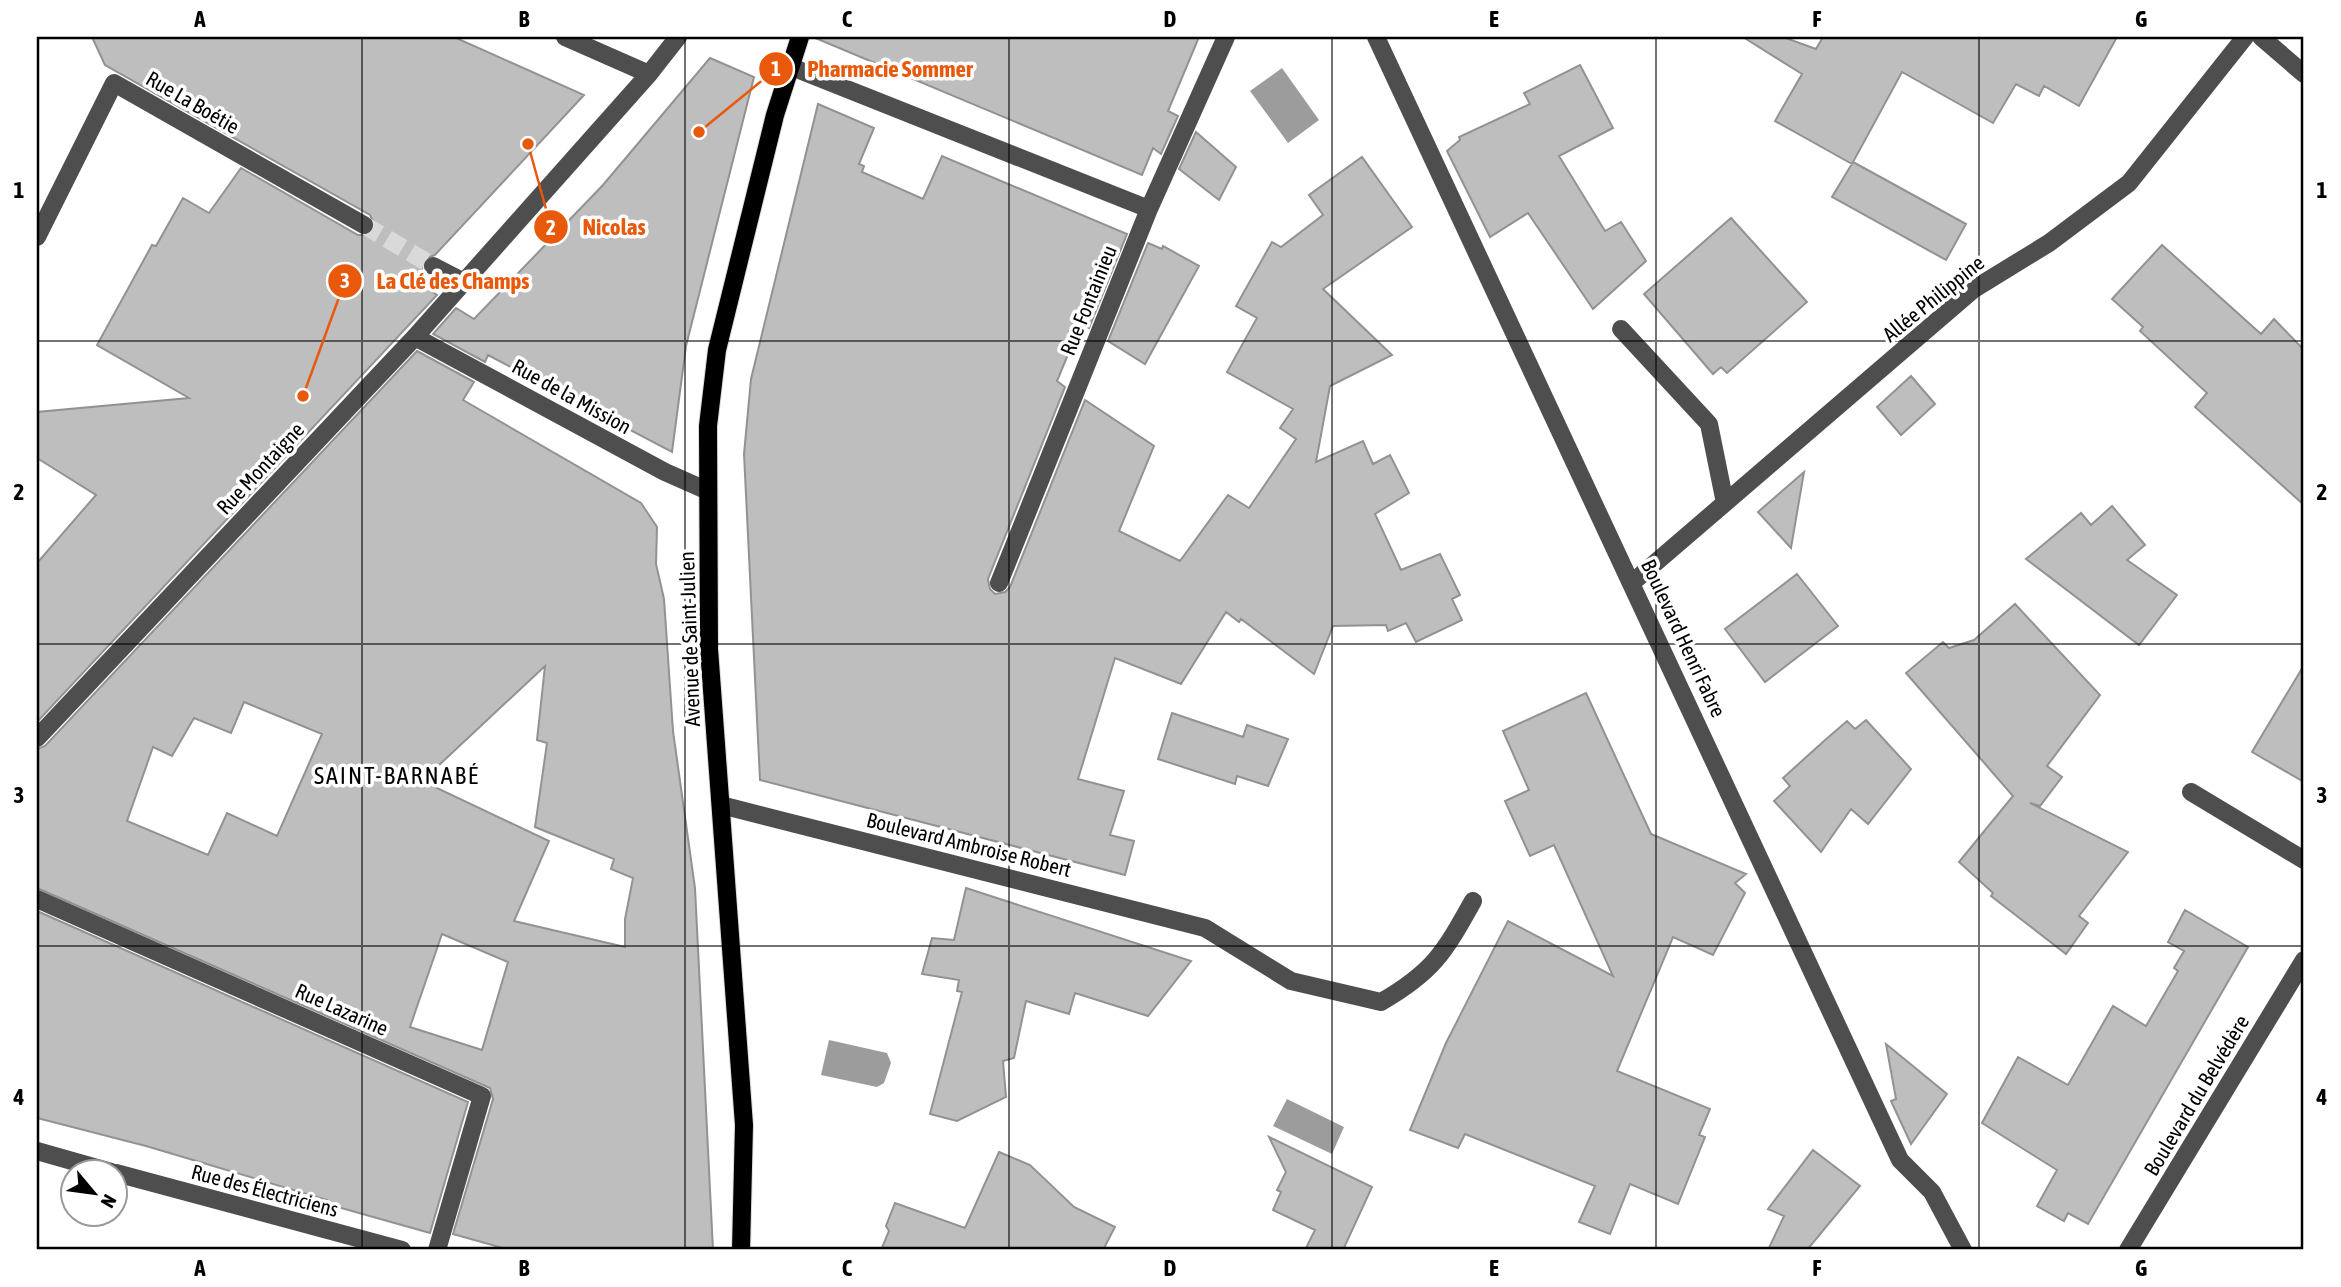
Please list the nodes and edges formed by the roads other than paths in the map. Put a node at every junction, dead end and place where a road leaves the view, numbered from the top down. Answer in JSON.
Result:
{"nodes":[{"id":1,"x":565,"y":37,"type":"edge"},
{"id":2,"x":678,"y":37,"type":"edge"},
{"id":3,"x":800,"y":37,"type":"edge"},
{"id":4,"x":1226,"y":37,"type":"edge"},
{"id":5,"x":1376,"y":37,"type":"edge"},
{"id":6,"x":2245,"y":37,"type":"edge"},
{"id":7,"x":2261,"y":37,"type":"edge"},
{"id":8,"x":789,"y":66,"type":"junction"},
{"id":9,"x":649,"y":74,"type":"junction"},
{"id":10,"x":2304,"y":74,"type":"edge"},
{"id":11,"x":1149,"y":209,"type":"junction"},
{"id":12,"x":364,"y":225,"type":"tunnel mouth"},
{"id":13,"x":37,"y":237,"type":"edge"},
{"id":14,"x":433,"y":266,"type":"tunnel mouth"},
{"id":15,"x":462,"y":281,"type":"junction"},
{"id":16,"x":1621,"y":329,"type":"dead end"},
{"id":17,"x":415,"y":337,"type":"junction"},
{"id":18,"x":708,"y":491,"type":"junction"},
{"id":19,"x":1725,"y":503,"type":"junction"},
{"id":20,"x":1633,"y":582,"type":"junction"},
{"id":21,"x":999,"y":583,"type":"dead end"},
{"id":22,"x":37,"y":738,"type":"edge"},
{"id":23,"x":2191,"y":792,"type":"dead end"},
{"id":24,"x":721,"y":805,"type":"junction"},
{"id":25,"x":2304,"y":860,"type":"edge"},
{"id":26,"x":37,"y":899,"type":"edge"},
{"id":27,"x":1473,"y":901,"type":"dead end"},
{"id":28,"x":2304,"y":961,"type":"edge"},
{"id":29,"x":37,"y":1152,"type":"edge"},
{"id":30,"x":60,"y":1158,"type":"edge"},
{"id":31,"x":130,"y":1177,"type":"edge"},
{"id":32,"x":402,"y":1250,"type":"edge"},
{"id":33,"x":437,"y":1250,"type":"edge"},
{"id":34,"x":741,"y":1250,"type":"edge"},
{"id":35,"x":1963,"y":1250,"type":"edge"},
{"id":36,"x":2128,"y":1250,"type":"edge"}],
"edges":[{"from":1,"to":9,"type":"street"},
{"from":2,"to":9,"type":"street","name":"Rue Montaigne"},
{"from":3,"to":8,"type":"main road","name":"Avenue de Saint-Julien"},
{"from":4,"to":11,"type":"street","name":"Rue Fontainieu"},
{"from":5,"to":20,"type":"street","name":"Boulevard Henri Fabre"},
{"from":6,"to":19,"type":"street","name":"Allée Philippine"},
{"from":7,"to":10,"type":"street"},
{"from":8,"to":11,"type":"street"},
{"from":8,"to":18,"type":"main road","name":"Avenue de Saint-Julien"},
{"from":9,"to":15,"type":"street","name":"Rue Montaigne"},
{"from":11,"to":21,"type":"street","name":"Rue Fontainieu"},
{"from":12,"to":13,"type":"street","name":"Rue La Boétie"},
{"from":14,"to":15,"type":"street"},
{"from":15,"to":17,"type":"street","name":"Rue Montaigne"},
{"from":16,"to":19,"type":"street"},
{"from":17,"to":18,"type":"street","name":"Rue de la Mission"},
{"from":17,"to":22,"type":"street","name":"Rue Montaigne"},
{"from":18,"to":24,"type":"main road","name":"Avenue de Saint-Julien"},
{"from":19,"to":20,"type":"street","name":"Allée Philippine"},
{"from":20,"to":35,"type":"street","name":"Boulevard Henri Fabre"},
{"from":23,"to":25,"type":"street"},
{"from":24,"to":27,"type":"street","name":"Boulevard Ambroise Robert"},
{"from":24,"to":34,"type":"main road","name":"Avenue de Saint-Julien"},
{"from":26,"to":33,"type":"street","name":"Rue Lazarine"},
{"from":28,"to":36,"type":"street","name":"Boulevard du Belvédère"},
{"from":29,"to":30,"type":"street","name":"Rue des Électriciens"},
{"from":31,"to":32,"type":"street","name":"Rue des Électriciens"}]}
